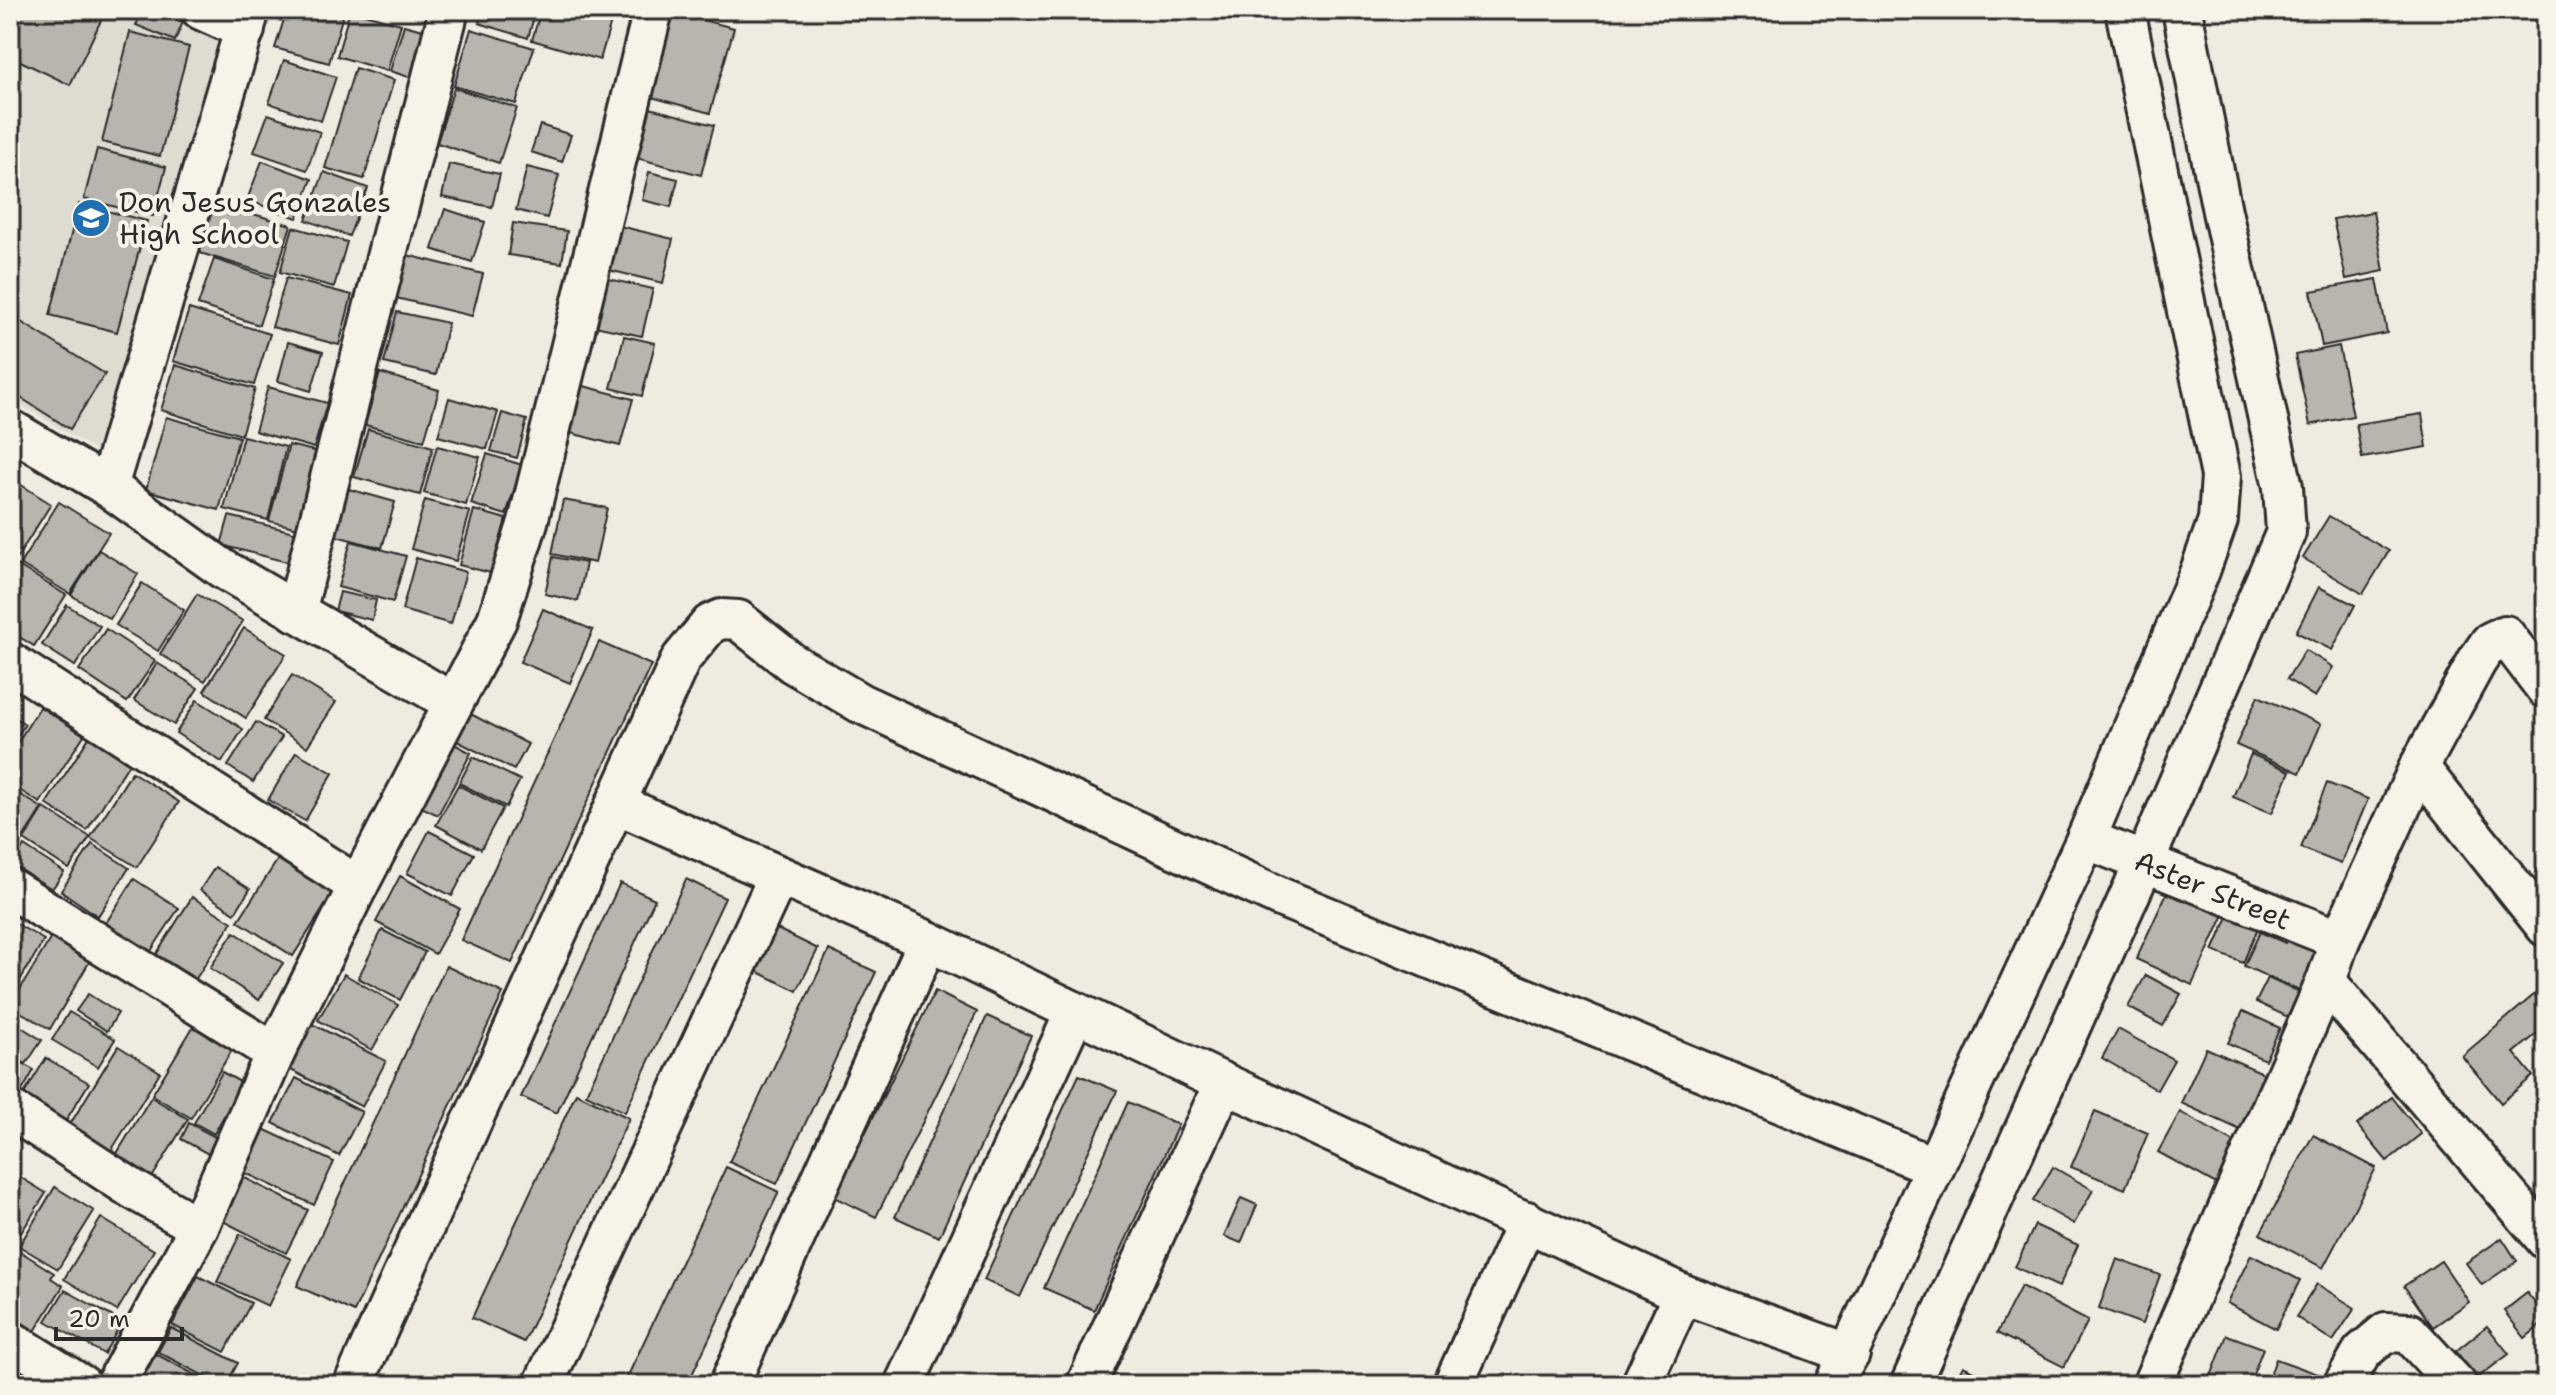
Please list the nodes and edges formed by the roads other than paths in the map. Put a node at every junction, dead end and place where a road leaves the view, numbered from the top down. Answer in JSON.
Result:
{"nodes":[{"id":1,"x":201,"y":10,"type":"edge"},
{"id":2,"x":449,"y":10,"type":"edge"},
{"id":3,"x":653,"y":10,"type":"edge"},
{"id":4,"x":2125,"y":10,"type":"edge"},
{"id":5,"x":2182,"y":10,"type":"edge"},
{"id":6,"x":248,"y":20,"type":"edge"},
{"id":7,"x":10,"y":429,"type":"edge"},
{"id":8,"x":108,"y":487,"type":"junction"},
{"id":9,"x":296,"y":612,"type":"junction"},
{"id":10,"x":10,"y":662,"type":"edge"},
{"id":11,"x":2546,"y":689,"type":"edge"},
{"id":12,"x":452,"y":702,"type":"junction"},
{"id":13,"x":2419,"y":767,"type":"junction"},
{"id":14,"x":617,"y":804,"type":"junction"},
{"id":15,"x":2086,"y":839,"type":"junction"},
{"id":16,"x":2144,"y":863,"type":"junction"},
{"id":17,"x":778,"y":877,"type":"junction"},
{"id":18,"x":358,"y":886,"type":"junction"},
{"id":19,"x":10,"y":888,"type":"edge"},
{"id":20,"x":2546,"y":927,"type":"edge"},
{"id":21,"x":2340,"y":940,"type":"junction"},
{"id":22,"x":928,"y":941,"type":"junction"},
{"id":23,"x":2326,"y":981,"type":"junction"},
{"id":24,"x":1075,"y":1012,"type":"junction"},
{"id":25,"x":275,"y":1053,"type":"junction"},
{"id":26,"x":1224,"y":1083,"type":"junction"},
{"id":27,"x":10,"y":1109,"type":"edge"},
{"id":28,"x":1935,"y":1167,"type":"junction"},
{"id":29,"x":1527,"y":1221,"type":"junction"},
{"id":30,"x":199,"y":1227,"type":"junction"},
{"id":31,"x":2546,"y":1240,"type":"edge"},
{"id":32,"x":1683,"y":1294,"type":"junction"},
{"id":33,"x":10,"y":1340,"type":"edge"},
{"id":34,"x":1842,"y":1370,"type":"edge"},
{"id":35,"x":82,"y":1385,"type":"edge"},
{"id":36,"x":115,"y":1385,"type":"edge"},
{"id":37,"x":353,"y":1385,"type":"edge"},
{"id":38,"x":543,"y":1385,"type":"edge"},
{"id":39,"x":729,"y":1385,"type":"edge"},
{"id":40,"x":904,"y":1385,"type":"edge"},
{"id":41,"x":1086,"y":1385,"type":"edge"},
{"id":42,"x":1453,"y":1385,"type":"edge"},
{"id":43,"x":1641,"y":1385,"type":"edge"},
{"id":44,"x":1910,"y":1385,"type":"edge"},
{"id":45,"x":2152,"y":1385,"type":"edge"},
{"id":46,"x":2343,"y":1385,"type":"edge"},
{"id":47,"x":2457,"y":1385,"type":"edge"}],
"edges":[{"from":1,"to":6,"type":"street"},
{"from":2,"to":9,"type":"street"},
{"from":3,"to":12,"type":"street"},
{"from":4,"to":15,"type":"street"},
{"from":5,"to":16,"type":"street"},
{"from":6,"to":8,"type":"street"},
{"from":7,"to":8,"type":"street"},
{"from":8,"to":9,"type":"street"},
{"from":9,"to":12,"type":"street"},
{"from":10,"to":18,"type":"street"},
{"from":11,"to":13,"type":"street"},
{"from":12,"to":18,"type":"street"},
{"from":13,"to":20,"type":"street"},
{"from":13,"to":21,"type":"street"},
{"from":14,"to":17,"type":"street"},
{"from":14,"to":28,"type":"street"},
{"from":14,"to":37,"type":"street"},
{"from":15,"to":16,"type":"street","name":"Aster Street"},
{"from":15,"to":28,"type":"street"},
{"from":16,"to":21,"type":"street","name":"Aster Street"},
{"from":16,"to":44,"type":"street"},
{"from":17,"to":22,"type":"street"},
{"from":17,"to":38,"type":"street"},
{"from":18,"to":25,"type":"street"},
{"from":19,"to":25,"type":"street"},
{"from":21,"to":23,"type":"street"},
{"from":22,"to":24,"type":"street"},
{"from":22,"to":39,"type":"street"},
{"from":23,"to":31,"type":"street"},
{"from":23,"to":45,"type":"street"},
{"from":24,"to":26,"type":"street"},
{"from":24,"to":40,"type":"street"},
{"from":25,"to":30,"type":"street"},
{"from":26,"to":29,"type":"street"},
{"from":26,"to":41,"type":"street"},
{"from":27,"to":30,"type":"street"},
{"from":28,"to":34,"type":"street"},
{"from":29,"to":32,"type":"street"},
{"from":29,"to":42,"type":"street"},
{"from":30,"to":36,"type":"street"},
{"from":32,"to":34,"type":"street"},
{"from":32,"to":43,"type":"street"},
{"from":33,"to":35,"type":"street"},
{"from":46,"to":47,"type":"street"}]}
